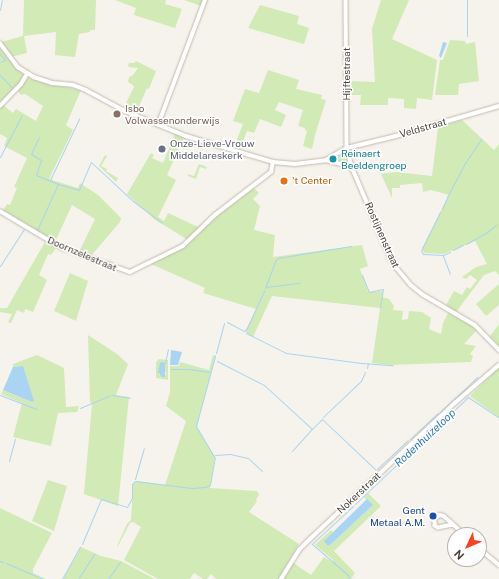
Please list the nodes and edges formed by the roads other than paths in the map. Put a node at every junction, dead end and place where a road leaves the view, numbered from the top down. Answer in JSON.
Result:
{"nodes":[{"id":1,"x":205,"y":0,"type":"edge"},
{"id":2,"x":346,"y":0,"type":"edge"},
{"id":3,"x":0,"y":43,"type":"edge"},
{"id":4,"x":27,"y":74,"type":"junction"},
{"id":5,"x":0,"y":106,"type":"edge"},
{"id":6,"x":499,"y":106,"type":"edge"},
{"id":7,"x":158,"y":125,"type":"junction"},
{"id":8,"x":347,"y":148,"type":"junction"},
{"id":9,"x":326,"y":160,"type":"junction"},
{"id":10,"x":273,"y":162,"type":"junction"},
{"id":11,"x":352,"y":167,"type":"junction"},
{"id":12,"x":0,"y":211,"type":"edge"},
{"id":13,"x":498,"y":349,"type":"edge"},
{"id":14,"x":499,"y":365,"type":"edge"},
{"id":15,"x":453,"y":524,"type":"junction"},
{"id":16,"x":456,"y":527,"type":"edge"},
{"id":17,"x":487,"y":555,"type":"edge"},
{"id":18,"x":499,"y":565,"type":"edge"},
{"id":19,"x":281,"y":579,"type":"edge"}],
"edges":[{"from":1,"to":7,"type":"street"},
{"from":2,"to":8,"type":"street","name":"Hijftestraat"},
{"from":3,"to":4,"type":"street"},
{"from":4,"to":5,"type":"street"},
{"from":4,"to":7,"type":"street"},
{"from":6,"to":8,"type":"street","name":"Veldstraat"},
{"from":7,"to":10,"type":"street"},
{"from":8,"to":9,"type":"street","name":"Veldstraat"},
{"from":8,"to":11,"type":"street","name":"Rostijnenstraat"},
{"from":9,"to":10,"type":"street"},
{"from":9,"to":11,"type":"street"},
{"from":10,"to":12,"type":"street","name":"Doornzelestraat"},
{"from":11,"to":13,"type":"street","name":"Rostijnenstraat"},
{"from":14,"to":19,"type":"street","name":"Nokerstraat"},
{"from":15,"to":15,"type":"street"},
{"from":15,"to":16,"type":"street"},
{"from":17,"to":18,"type":"street"}]}
